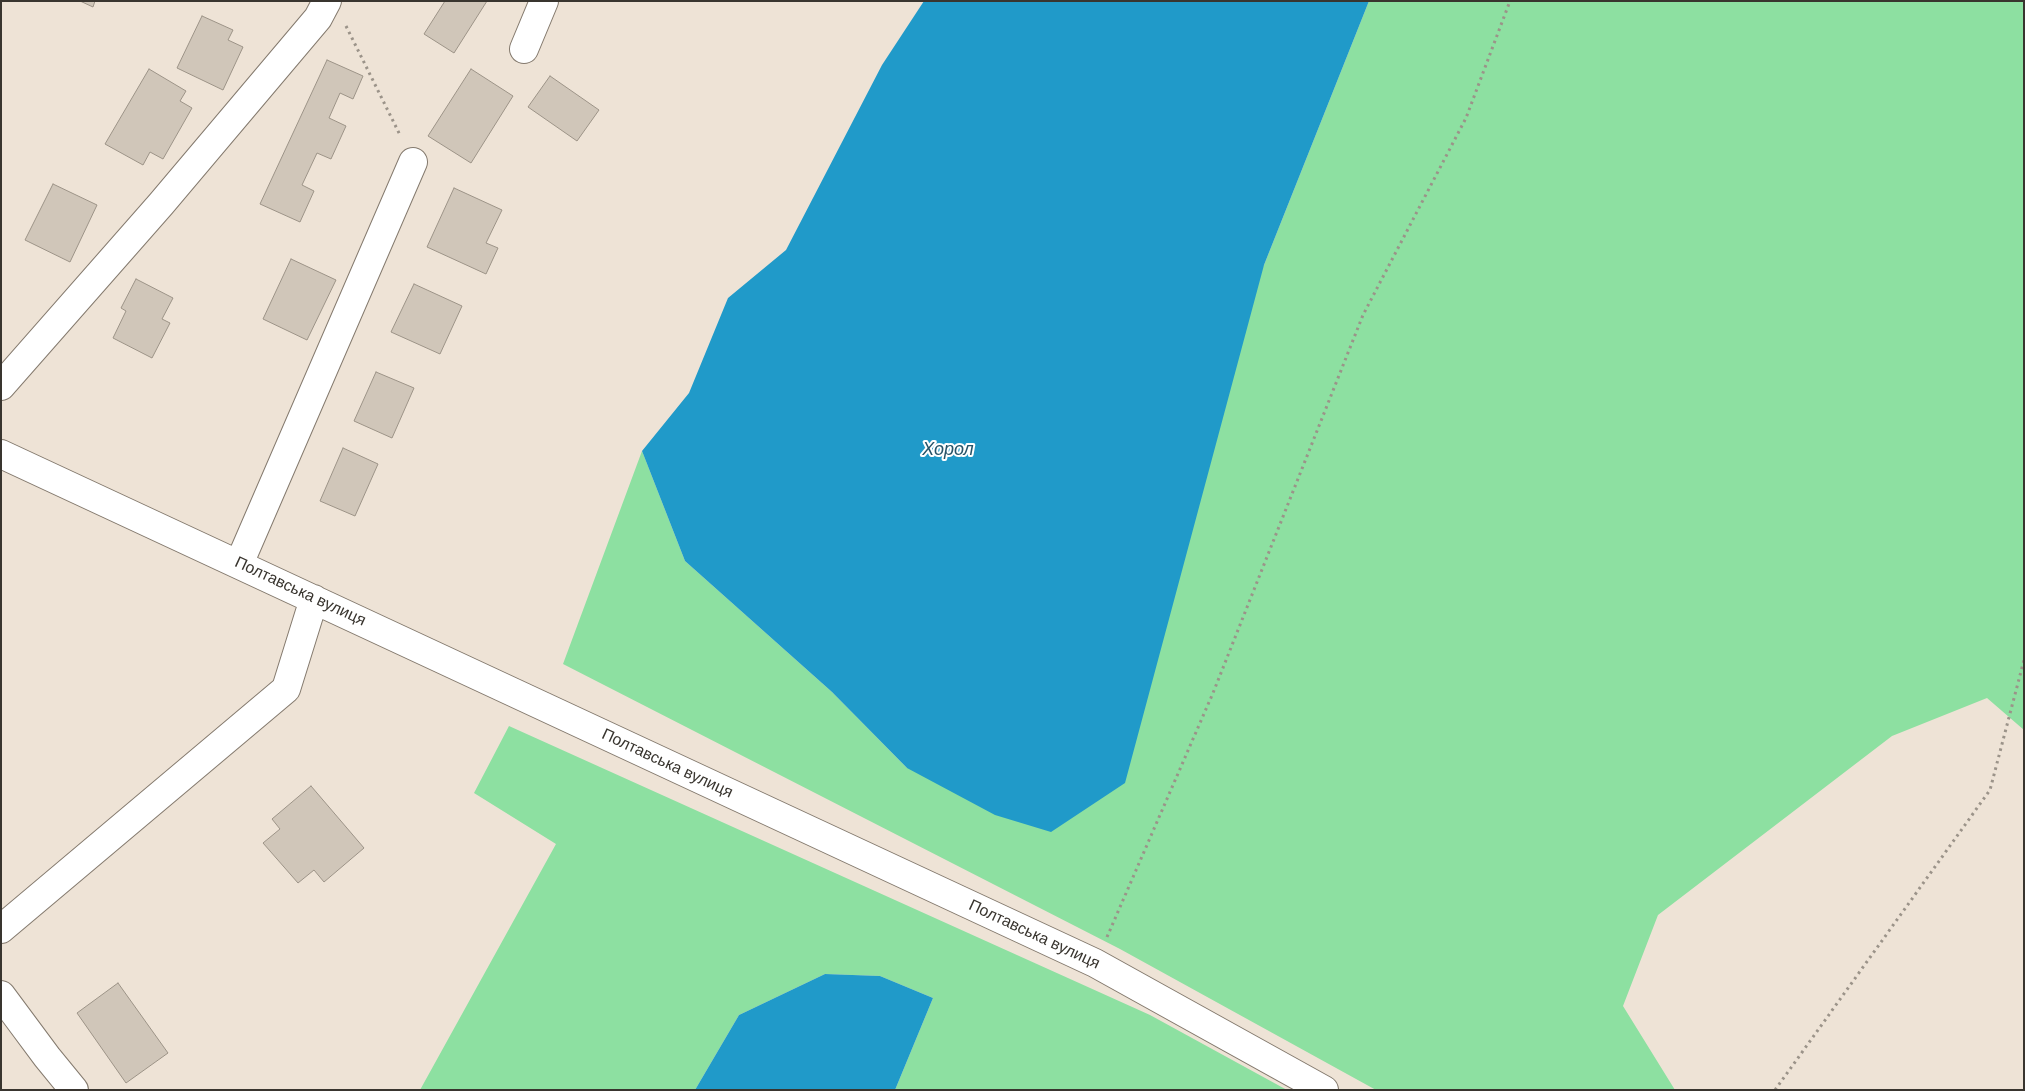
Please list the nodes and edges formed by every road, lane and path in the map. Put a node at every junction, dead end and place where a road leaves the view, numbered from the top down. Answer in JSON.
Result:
{"nodes":[{"id":1,"x":544,"y":1,"type":"edge"},
{"id":2,"x":1510,"y":1,"type":"edge"},
{"id":3,"x":335,"y":10,"type":"edge"},
{"id":4,"x":524,"y":49,"type":"dead end"},
{"id":5,"x":413,"y":162,"type":"joint"},
{"id":6,"x":1,"y":386,"type":"edge"},
{"id":7,"x":1,"y":454,"type":"edge"},
{"id":8,"x":239,"y":564,"type":"junction"},
{"id":9,"x":314,"y":599,"type":"junction"},
{"id":10,"x":2024,"y":660,"type":"edge"},
{"id":11,"x":1,"y":929,"type":"edge"},
{"id":12,"x":1095,"y":963,"type":"junction"},
{"id":13,"x":1,"y":995,"type":"edge"},
{"id":14,"x":74,"y":1090,"type":"edge"},
{"id":15,"x":1324,"y":1090,"type":"edge"},
{"id":16,"x":1775,"y":1090,"type":"edge"}],
"edges":[{"from":1,"to":4,"type":"street"},
{"from":2,"to":12,"type":"path"},
{"from":3,"to":5,"type":"path"},
{"from":3,"to":6,"type":"street"},
{"from":5,"to":8,"type":"street"},
{"from":7,"to":8,"type":"street","name":"Полтавська вулиця"},
{"from":8,"to":9,"type":"street","name":"Полтавська вулиця"},
{"from":9,"to":11,"type":"street"},
{"from":9,"to":12,"type":"street","name":"Полтавська вулиця"},
{"from":10,"to":16,"type":"path"},
{"from":12,"to":15,"type":"street","name":"Полтавська вулиця"},
{"from":13,"to":14,"type":"street"}]}
